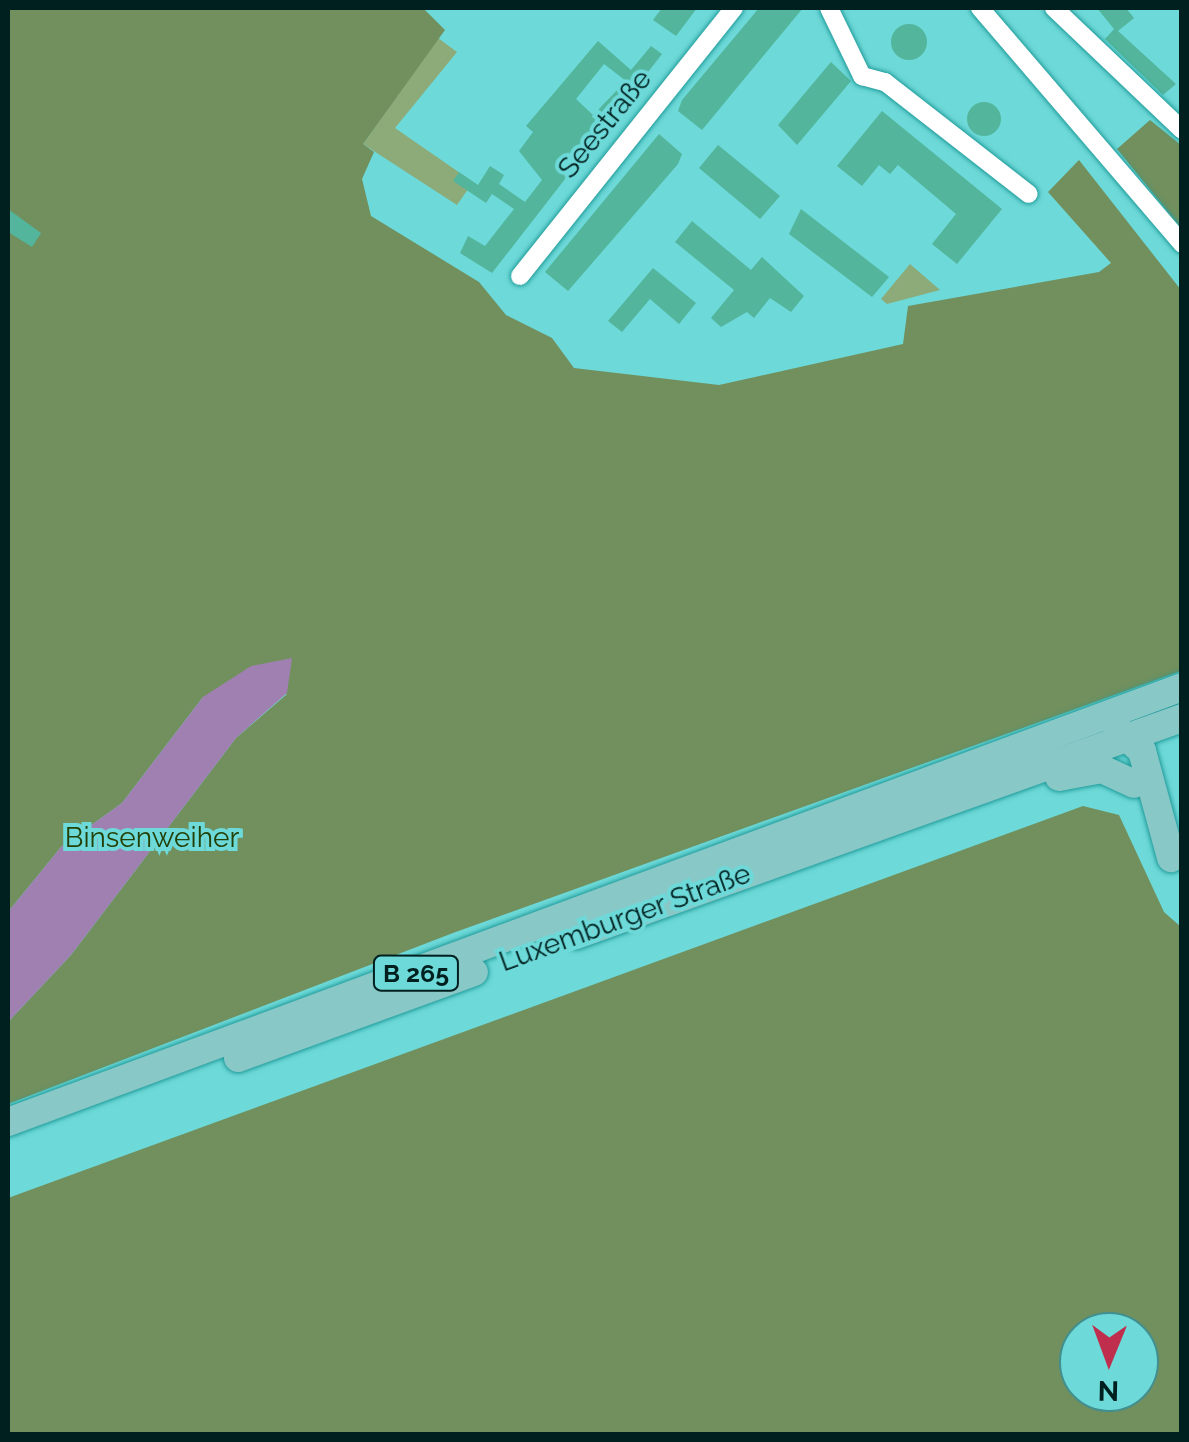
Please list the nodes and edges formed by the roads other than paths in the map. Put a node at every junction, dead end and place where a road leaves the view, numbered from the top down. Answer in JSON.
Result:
{"nodes":[{"id":1,"x":734,"y":8,"type":"edge"},
{"id":2,"x":829,"y":8,"type":"edge"},
{"id":3,"x":980,"y":8,"type":"edge"},
{"id":4,"x":1054,"y":8,"type":"edge"},
{"id":5,"x":1182,"y":130,"type":"edge"},
{"id":6,"x":1029,"y":194,"type":"dead end"},
{"id":7,"x":1182,"y":244,"type":"edge"},
{"id":8,"x":520,"y":276,"type":"dead end"},
{"id":9,"x":1182,"y":687,"type":"edge"},
{"id":10,"x":1182,"y":702,"type":"edge"},
{"id":11,"x":1182,"y":720,"type":"edge"},
{"id":12,"x":1129,"y":736,"type":"junction"},
{"id":13,"x":980,"y":761,"type":"junction"},
{"id":14,"x":1143,"y":782,"type":"junction"},
{"id":15,"x":1176,"y":869,"type":"edge"},
{"id":16,"x":588,"y":930,"type":"junction"},
{"id":17,"x":8,"y":1122,"type":"edge"},
{"id":18,"x":8,"y":1139,"type":"edge"}],
"edges":[{"from":1,"to":8,"type":"street","name":"Seestraße"},
{"from":2,"to":6,"type":"street"},
{"from":3,"to":7,"type":"street"},
{"from":4,"to":5,"type":"street"},
{"from":9,"to":13,"type":"main road","number":"B 265"},
{"from":10,"to":12,"type":"main road"},
{"from":11,"to":12,"type":"main road","number":"B 265"},
{"from":11,"to":14,"type":"main road","number":"B 265"},
{"from":12,"to":13,"type":"main road"},
{"from":12,"to":14,"type":"main road"},
{"from":12,"to":16,"type":"main road","name":"Luxemburger Straße","number":"B 265"},
{"from":13,"to":17,"type":"main road","name":"Luxemburger Straße","number":"B 265"},
{"from":14,"to":15,"type":"main road"},
{"from":14,"to":16,"type":"main road"},
{"from":16,"to":18,"type":"main road","name":"Luxemburger Straße","number":"B 265"}]}
